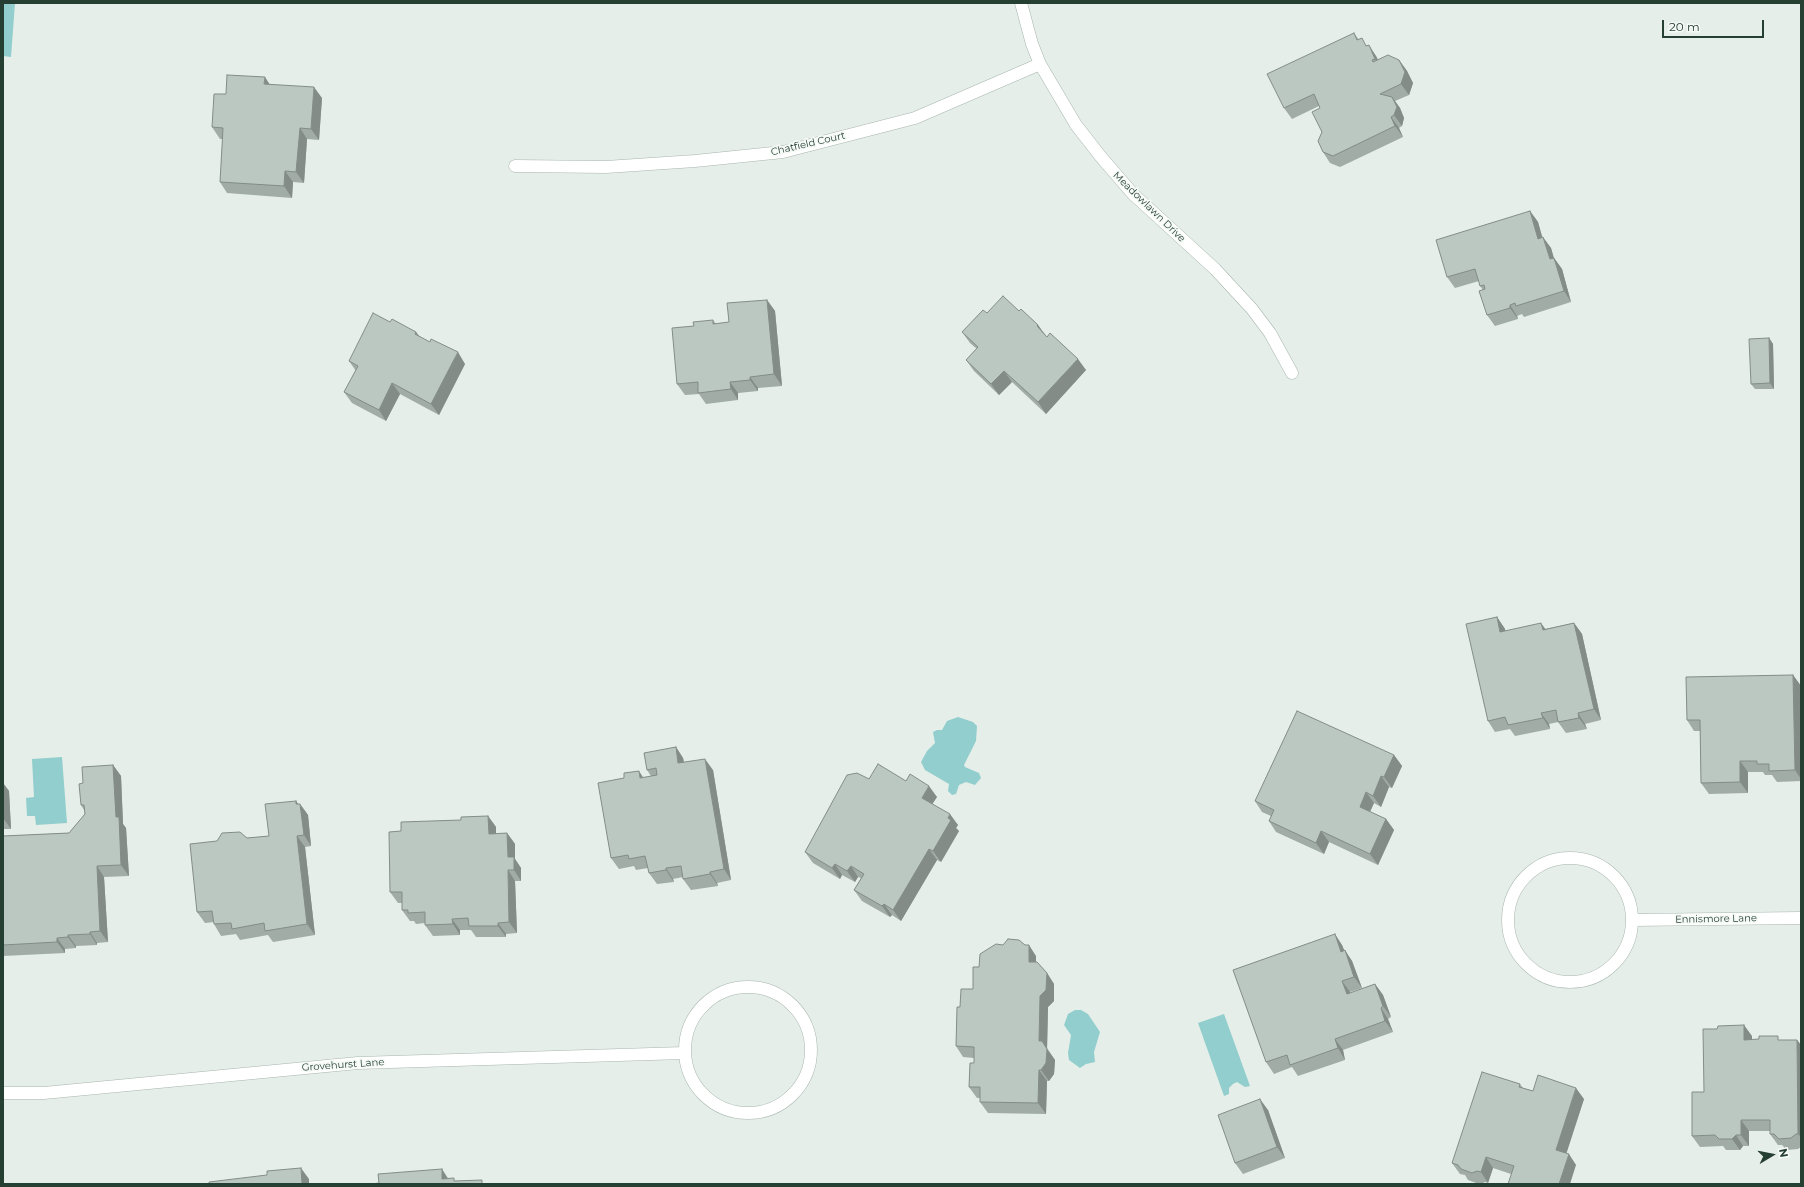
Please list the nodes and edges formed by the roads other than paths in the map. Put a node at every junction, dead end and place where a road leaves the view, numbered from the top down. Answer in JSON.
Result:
{"nodes":[{"id":1,"x":1021,"y":3,"type":"edge"},
{"id":2,"x":1040,"y":64,"type":"junction"},
{"id":3,"x":515,"y":166,"type":"dead end"},
{"id":4,"x":1292,"y":373,"type":"dead end"},
{"id":5,"x":1801,"y":918,"type":"edge"},
{"id":6,"x":1632,"y":920,"type":"junction"},
{"id":7,"x":684,"y":1053,"type":"junction"},
{"id":8,"x":3,"y":1093,"type":"edge"}],
"edges":[{"from":1,"to":2,"type":"street","name":"Meadowlawn Drive"},
{"from":2,"to":3,"type":"street","name":"Chatfield Court"},
{"from":2,"to":4,"type":"street","name":"Meadowlawn Drive"},
{"from":5,"to":6,"type":"street","name":"Ennismore Lane"},
{"from":6,"to":6,"type":"street"},
{"from":7,"to":7,"type":"street"},
{"from":7,"to":8,"type":"street","name":"Grovehurst Lane"}]}
